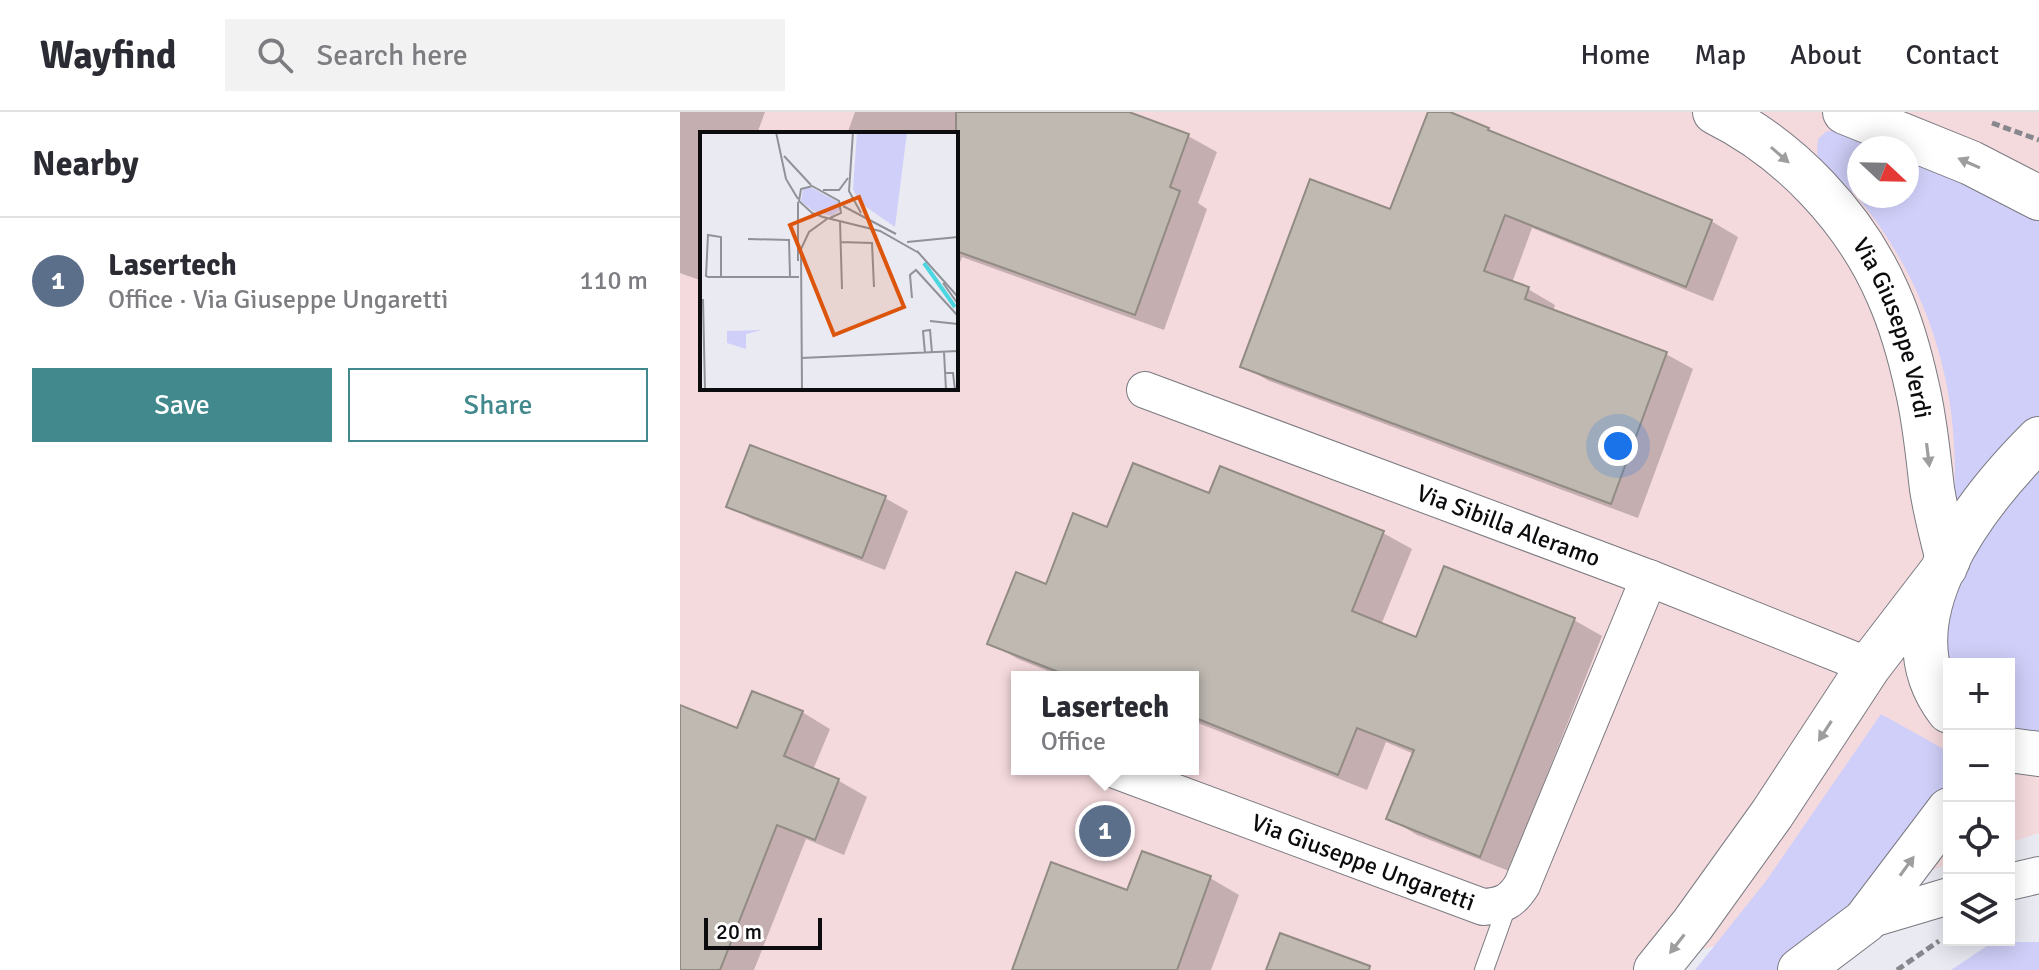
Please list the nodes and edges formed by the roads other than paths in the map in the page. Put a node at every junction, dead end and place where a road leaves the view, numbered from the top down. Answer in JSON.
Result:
{"nodes":[{"id":1,"x":1715,"y":112,"type":"edge"},
{"id":2,"x":1845,"y":112,"type":"edge"},
{"id":3,"x":2039,"y":198,"type":"edge"},
{"id":4,"x":1145,"y":390,"type":"dead end"},
{"id":5,"x":2039,"y":439,"type":"edge"},
{"id":6,"x":1947,"y":564,"type":"junction"},
{"id":7,"x":1649,"y":578,"type":"junction"},
{"id":8,"x":1869,"y":666,"type":"junction"},
{"id":9,"x":1943,"y":700,"type":"edge"},
{"id":10,"x":1128,"y":775,"type":"edge"},
{"id":11,"x":1943,"y":818,"type":"edge"},
{"id":12,"x":2039,"y":875,"type":"edge"},
{"id":13,"x":2015,"y":881,"type":"edge"},
{"id":14,"x":1943,"y":898,"type":"edge"},
{"id":15,"x":1508,"y":903,"type":"junction"},
{"id":16,"x":1865,"y":921,"type":"junction"},
{"id":17,"x":1484,"y":970,"type":"edge"},
{"id":18,"x":1656,"y":970,"type":"edge"},
{"id":19,"x":1800,"y":970,"type":"edge"}],
"edges":[{"from":1,"to":6,"type":"main road","name":"Via Giuseppe Verdi","one_way":true},
{"from":3,"to":2,"type":"main road","one_way":true},
{"from":4,"to":7,"type":"street","name":"Via Sibilla Aleramo"},
{"from":5,"to":6,"type":"main road"},
{"from":6,"to":8,"type":"main road"},
{"from":6,"to":9,"type":"main road"},
{"from":7,"to":8,"type":"street","name":"Via Sibilla Aleramo"},
{"from":7,"to":15,"type":"street","name":"Via Giuseppe Ungaretti"},
{"from":8,"to":18,"type":"main road","one_way":true},
{"from":10,"to":15,"type":"street","name":"Via Giuseppe Ungaretti"},
{"from":16,"to":11,"type":"main road","one_way":true},
{"from":12,"to":13,"type":"street"},
{"from":14,"to":16,"type":"street"},
{"from":15,"to":17,"type":"lane"},
{"from":16,"to":19,"type":"main road"}]}
